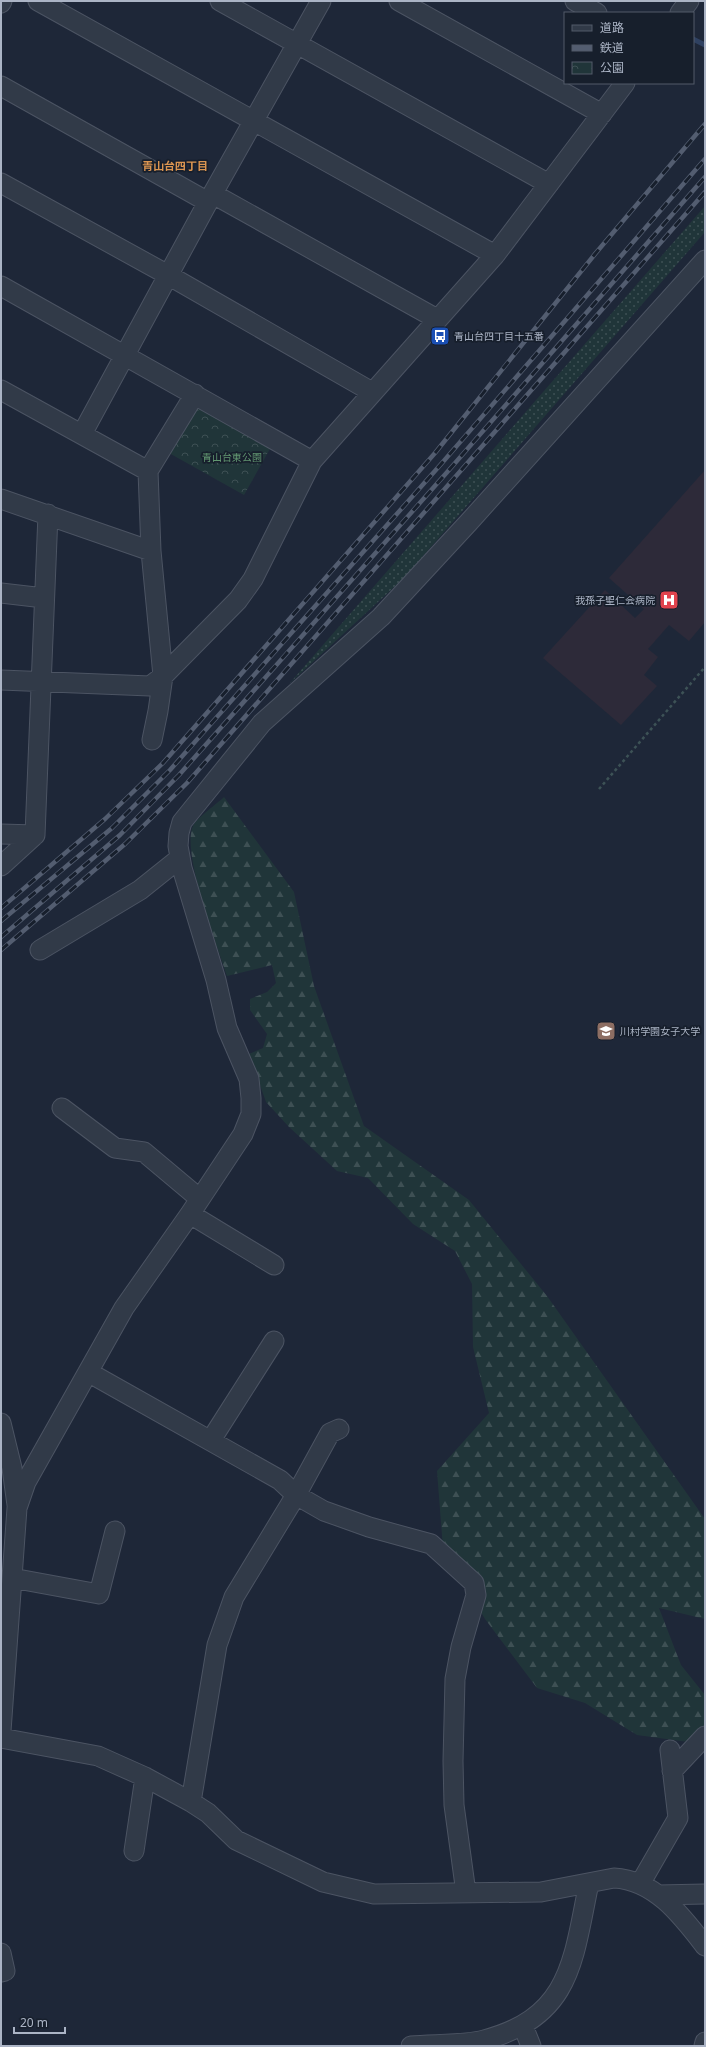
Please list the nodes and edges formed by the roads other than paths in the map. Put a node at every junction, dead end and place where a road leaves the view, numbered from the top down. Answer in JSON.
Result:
{"nodes":[{"id":1,"x":38,"y":1,"type":"edge"},
{"id":2,"x":220,"y":1,"type":"edge"},
{"id":3,"x":321,"y":1,"type":"edge"},
{"id":4,"x":399,"y":1,"type":"edge"},
{"id":5,"x":575,"y":1,"type":"edge"},
{"id":6,"x":689,"y":1,"type":"edge"},
{"id":7,"x":595,"y":12,"type":"edge"},
{"id":8,"x":681,"y":12,"type":"edge"},
{"id":9,"x":297,"y":43,"type":"junction"},
{"id":10,"x":625,"y":84,"type":"edge"},
{"id":11,"x":1,"y":86,"type":"edge"},
{"id":12,"x":602,"y":114,"type":"junction"},
{"id":13,"x":254,"y":121,"type":"junction"},
{"id":14,"x":1,"y":183,"type":"edge"},
{"id":15,"x":549,"y":184,"type":"junction"},
{"id":16,"x":210,"y":198,"type":"junction"},
{"id":17,"x":495,"y":255,"type":"junction"},
{"id":18,"x":705,"y":260,"type":"edge"},
{"id":19,"x":168,"y":275,"type":"junction"},
{"id":20,"x":1,"y":286,"type":"edge"},
{"id":21,"x":437,"y":319,"type":"junction"},
{"id":22,"x":125,"y":355,"type":"junction"},
{"id":23,"x":1,"y":390,"type":"edge"},
{"id":24,"x":372,"y":392,"type":"junction"},
{"id":25,"x":195,"y":394,"type":"junction"},
{"id":26,"x":82,"y":434,"type":"junction"},
{"id":27,"x":312,"y":461,"type":"junction"},
{"id":28,"x":148,"y":471,"type":"junction"},
{"id":29,"x":1,"y":499,"type":"edge"},
{"id":30,"x":48,"y":514,"type":"junction"},
{"id":31,"x":151,"y":551,"type":"junction"},
{"id":32,"x":1,"y":593,"type":"edge"},
{"id":33,"x":44,"y":598,"type":"junction"},
{"id":34,"x":163,"y":676,"type":"junction"},
{"id":35,"x":1,"y":680,"type":"edge"},
{"id":36,"x":40,"y":681,"type":"junction"},
{"id":37,"x":152,"y":740,"type":"dead end"},
{"id":38,"x":1,"y":834,"type":"edge"},
{"id":39,"x":35,"y":835,"type":"junction"},
{"id":40,"x":180,"y":858,"type":"junction"},
{"id":41,"x":1,"y":866,"type":"edge"},
{"id":42,"x":40,"y":950,"type":"dead end"},
{"id":43,"x":62,"y":1108,"type":"dead end"},
{"id":44,"x":195,"y":1206,"type":"junction"},
{"id":45,"x":274,"y":1265,"type":"dead end"},
{"id":46,"x":274,"y":1341,"type":"dead end"},
{"id":47,"x":88,"y":1372,"type":"junction"},
{"id":48,"x":1,"y":1423,"type":"edge"},
{"id":49,"x":339,"y":1429,"type":"dead end"},
{"id":50,"x":211,"y":1440,"type":"junction"},
{"id":51,"x":8,"y":1488,"type":"edge"},
{"id":52,"x":296,"y":1496,"type":"junction"},
{"id":53,"x":17,"y":1508,"type":"junction"},
{"id":54,"x":115,"y":1531,"type":"dead end"},
{"id":55,"x":12,"y":1578,"type":"junction"},
{"id":56,"x":1,"y":1730,"type":"edge"},
{"id":57,"x":705,"y":1736,"type":"edge"},
{"id":58,"x":1,"y":1738,"type":"edge"},
{"id":59,"x":670,"y":1750,"type":"dead end"},
{"id":60,"x":672,"y":1771,"type":"junction"},
{"id":61,"x":145,"y":1777,"type":"junction"},
{"id":62,"x":191,"y":1802,"type":"junction"},
{"id":63,"x":134,"y":1851,"type":"dead end"},
{"id":64,"x":589,"y":1883,"type":"junction"},
{"id":65,"x":640,"y":1884,"type":"junction"},
{"id":66,"x":466,"y":1892,"type":"junction"},
{"id":67,"x":705,"y":1894,"type":"edge"},
{"id":68,"x":658,"y":1895,"type":"junction"},
{"id":69,"x":705,"y":1946,"type":"edge"},
{"id":70,"x":1,"y":1953,"type":"edge"},
{"id":71,"x":1,"y":1972,"type":"edge"},
{"id":72,"x":523,"y":2026,"type":"junction"},
{"id":73,"x":705,"y":2042,"type":"edge"},
{"id":74,"x":412,"y":2046,"type":"edge"},
{"id":75,"x":531,"y":2046,"type":"edge"},
{"id":76,"x":704,"y":2046,"type":"edge"}],
"edges":[{"from":1,"to":13,"type":"street"},
{"from":2,"to":9,"type":"street"},
{"from":3,"to":9,"type":"street"},
{"from":4,"to":12,"type":"street"},
{"from":5,"to":7,"type":"street"},
{"from":6,"to":8,"type":"street"},
{"from":9,"to":13,"type":"street"},
{"from":9,"to":15,"type":"street"},
{"from":10,"to":12,"type":"street"},
{"from":11,"to":16,"type":"street"},
{"from":12,"to":15,"type":"street"},
{"from":13,"to":16,"type":"street"},
{"from":13,"to":17,"type":"street"},
{"from":14,"to":19,"type":"street"},
{"from":15,"to":17,"type":"street"},
{"from":16,"to":19,"type":"street"},
{"from":16,"to":21,"type":"street"},
{"from":17,"to":21,"type":"street"},
{"from":18,"to":40,"type":"street"},
{"from":19,"to":22,"type":"street"},
{"from":19,"to":24,"type":"street"},
{"from":20,"to":22,"type":"street"},
{"from":21,"to":24,"type":"street"},
{"from":22,"to":25,"type":"street"},
{"from":22,"to":26,"type":"street"},
{"from":23,"to":26,"type":"street"},
{"from":24,"to":27,"type":"street"},
{"from":25,"to":27,"type":"street"},
{"from":25,"to":28,"type":"street"},
{"from":26,"to":28,"type":"street"},
{"from":27,"to":34,"type":"street"},
{"from":28,"to":31,"type":"street"},
{"from":29,"to":30,"type":"street"},
{"from":30,"to":31,"type":"street"},
{"from":30,"to":33,"type":"street"},
{"from":31,"to":34,"type":"street"},
{"from":32,"to":33,"type":"street"},
{"from":33,"to":36,"type":"street"},
{"from":34,"to":36,"type":"street"},
{"from":34,"to":37,"type":"street"},
{"from":35,"to":36,"type":"street"},
{"from":36,"to":39,"type":"street"},
{"from":38,"to":39,"type":"street"},
{"from":39,"to":41,"type":"street"},
{"from":40,"to":42,"type":"street"},
{"from":40,"to":44,"type":"street"},
{"from":43,"to":44,"type":"street"},
{"from":44,"to":45,"type":"street"},
{"from":44,"to":47,"type":"street"},
{"from":46,"to":50,"type":"street"},
{"from":47,"to":50,"type":"street"},
{"from":47,"to":53,"type":"street"},
{"from":48,"to":51,"type":"street"},
{"from":49,"to":52,"type":"street"},
{"from":50,"to":52,"type":"street"},
{"from":51,"to":53,"type":"street"},
{"from":52,"to":62,"type":"street"},
{"from":52,"to":66,"type":"street"},
{"from":53,"to":55,"type":"street"},
{"from":54,"to":55,"type":"street"},
{"from":55,"to":56,"type":"street"},
{"from":57,"to":60,"type":"street"},
{"from":58,"to":61,"type":"street"},
{"from":59,"to":60,"type":"street"},
{"from":60,"to":65,"type":"street"},
{"from":61,"to":62,"type":"street"},
{"from":61,"to":63,"type":"street"},
{"from":62,"to":66,"type":"street"},
{"from":64,"to":65,"type":"street"},
{"from":64,"to":66,"type":"street"},
{"from":64,"to":72,"type":"street"},
{"from":65,"to":68,"type":"street"},
{"from":67,"to":68,"type":"street"},
{"from":68,"to":69,"type":"street"},
{"from":70,"to":71,"type":"street"},
{"from":72,"to":74,"type":"street"},
{"from":72,"to":75,"type":"street"},
{"from":73,"to":76,"type":"street"}]}
